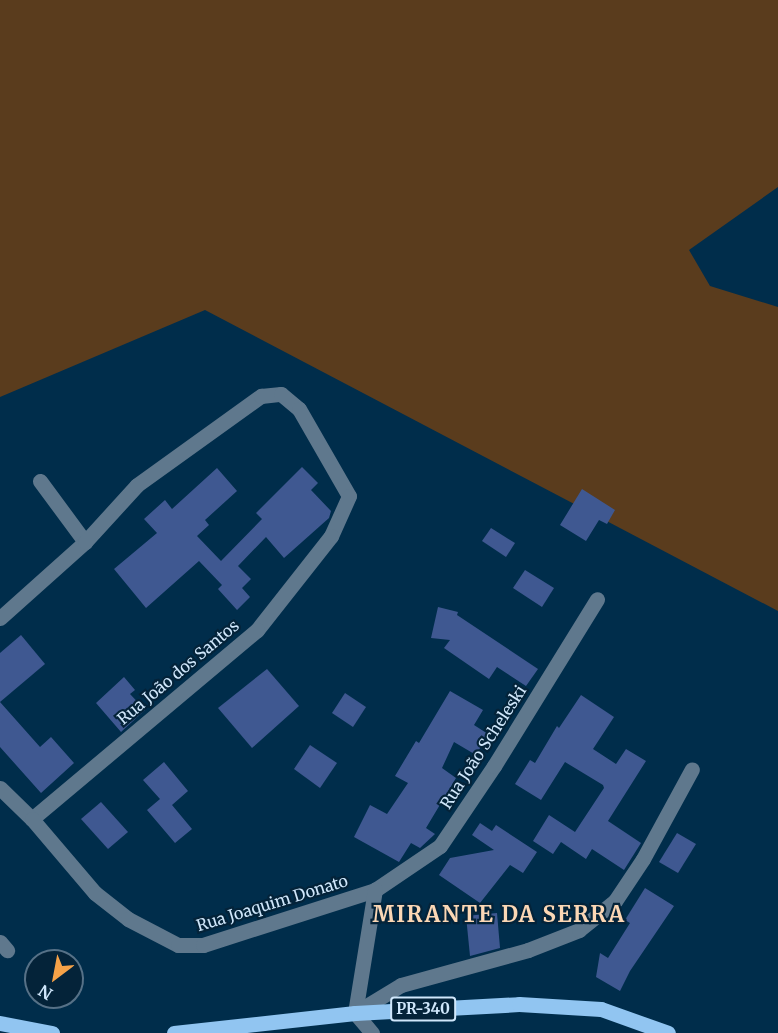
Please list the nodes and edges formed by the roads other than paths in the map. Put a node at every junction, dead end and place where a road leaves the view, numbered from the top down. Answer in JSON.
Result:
{"nodes":[{"id":1,"x":40,"y":481,"type":"dead end"},
{"id":2,"x":85,"y":542,"type":"junction"},
{"id":3,"x":597,"y":599,"type":"dead end"},
{"id":4,"x":0,"y":618,"type":"edge"},
{"id":5,"x":692,"y":769,"type":"dead end"},
{"id":6,"x":0,"y":788,"type":"edge"},
{"id":7,"x":32,"y":819,"type":"junction"},
{"id":8,"x":375,"y":890,"type":"junction"},
{"id":9,"x":355,"y":1013,"type":"junction"},
{"id":10,"x":0,"y":1023,"type":"edge"},
{"id":11,"x":52,"y":1033,"type":"edge"},
{"id":12,"x":174,"y":1033,"type":"edge"},
{"id":13,"x":372,"y":1033,"type":"edge"},
{"id":14,"x":668,"y":1033,"type":"edge"}],
"edges":[{"from":1,"to":2,"type":"street"},
{"from":2,"to":4,"type":"street"},
{"from":2,"to":7,"type":"street","name":"Rua João dos Santos"},
{"from":3,"to":8,"type":"street","name":"Rua João Scheleski"},
{"from":5,"to":9,"type":"street"},
{"from":6,"to":7,"type":"street"},
{"from":7,"to":8,"type":"street","name":"Rua Joaquim Donato"},
{"from":8,"to":9,"type":"street"},
{"from":9,"to":12,"type":"main road","number":"PR-340"},
{"from":9,"to":13,"type":"street"},
{"from":9,"to":14,"type":"main road","number":"PR-340"},
{"from":10,"to":11,"type":"main road"}]}
